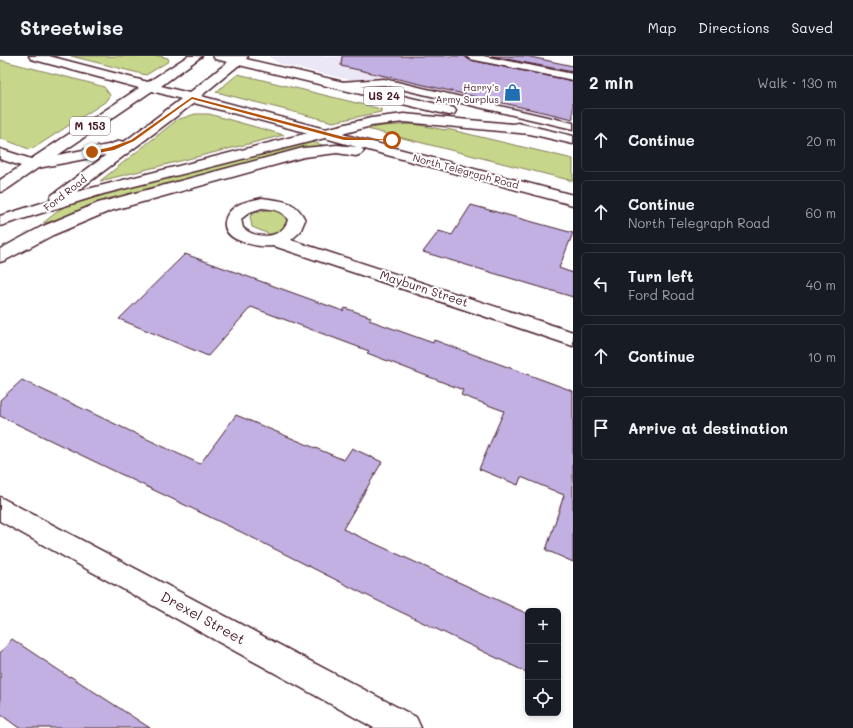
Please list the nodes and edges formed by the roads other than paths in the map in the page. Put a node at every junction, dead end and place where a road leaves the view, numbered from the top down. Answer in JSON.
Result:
{"nodes":[{"id":1,"x":35,"y":56,"type":"edge"},
{"id":2,"x":196,"y":56,"type":"edge"},
{"id":3,"x":219,"y":56,"type":"edge"},
{"id":4,"x":470,"y":56,"type":"edge"},
{"id":5,"x":240,"y":58,"type":"edge"},
{"id":6,"x":573,"y":77,"type":"edge"},
{"id":7,"x":341,"y":85,"type":"junction"},
{"id":8,"x":148,"y":87,"type":"junction"},
{"id":9,"x":192,"y":98,"type":"junction"},
{"id":10,"x":573,"y":126,"type":"edge"},
{"id":11,"x":532,"y":130,"type":"junction"},
{"id":12,"x":322,"y":133,"type":"junction"},
{"id":13,"x":344,"y":139,"type":"junction"},
{"id":14,"x":132,"y":140,"type":"junction"},
{"id":15,"x":573,"y":140,"type":"edge"},
{"id":16,"x":0,"y":154,"type":"edge"},
{"id":17,"x":32,"y":165,"type":"junction"},
{"id":18,"x":446,"y":166,"type":"junction"},
{"id":19,"x":573,"y":186,"type":"edge"},
{"id":20,"x":0,"y":187,"type":"edge"},
{"id":21,"x":573,"y":200,"type":"edge"},
{"id":22,"x":44,"y":209,"type":"junction"},
{"id":23,"x":0,"y":221,"type":"edge"},
{"id":24,"x":0,"y":240,"type":"edge"},
{"id":25,"x":274,"y":240,"type":"dead end"},
{"id":26,"x":0,"y":256,"type":"edge"},
{"id":27,"x":573,"y":339,"type":"edge"},
{"id":28,"x":0,"y":508,"type":"edge"},
{"id":29,"x":405,"y":728,"type":"edge"}],
"edges":[{"from":1,"to":8,"type":"main road","name":"North Telegraph Road"},
{"from":2,"to":8,"type":"main road","number":"M 153"},
{"from":3,"to":5,"type":"main road","number":"US 24"},
{"from":4,"to":6,"type":"lane"},
{"from":5,"to":7,"type":"main road","number":"US 24"},
{"from":5,"to":9,"type":"main road","name":"Ford Road","number":"M 153"},
{"from":7,"to":10,"type":"lane"},
{"from":7,"to":11,"type":"main road","number":"US 24"},
{"from":8,"to":9,"type":"main road","name":"North Telegraph Road"},
{"from":8,"to":17,"type":"main road","number":"M 153"},
{"from":9,"to":12,"type":"main road","name":"North Telegraph Road"},
{"from":9,"to":14,"type":"main road","name":"Ford Road","number":"M 153"},
{"from":11,"to":12,"type":"main road"},
{"from":11,"to":15,"type":"main road","number":"US 24"},
{"from":12,"to":13,"type":"main road","name":"North Telegraph Road"},
{"from":12,"to":22,"type":"main road"},
{"from":13,"to":18,"type":"main road","name":"North Telegraph Road"},
{"from":13,"to":19,"type":"main road"},
{"from":14,"to":17,"type":"main road"},
{"from":14,"to":22,"type":"main road","name":"Ford Road","number":"M 153"},
{"from":16,"to":17,"type":"main road"},
{"from":17,"to":20,"type":"main road","number":"M 153"},
{"from":18,"to":21,"type":"main road","name":"North Telegraph Road"},
{"from":18,"to":26,"type":"main road"},
{"from":22,"to":23,"type":"main road"},
{"from":22,"to":24,"type":"main road","name":"Ford Road","number":"M 153"},
{"from":25,"to":27,"type":"main road","name":"Mayburn Street"},
{"from":28,"to":29,"type":"main road","name":"Drexel Street"}]}
